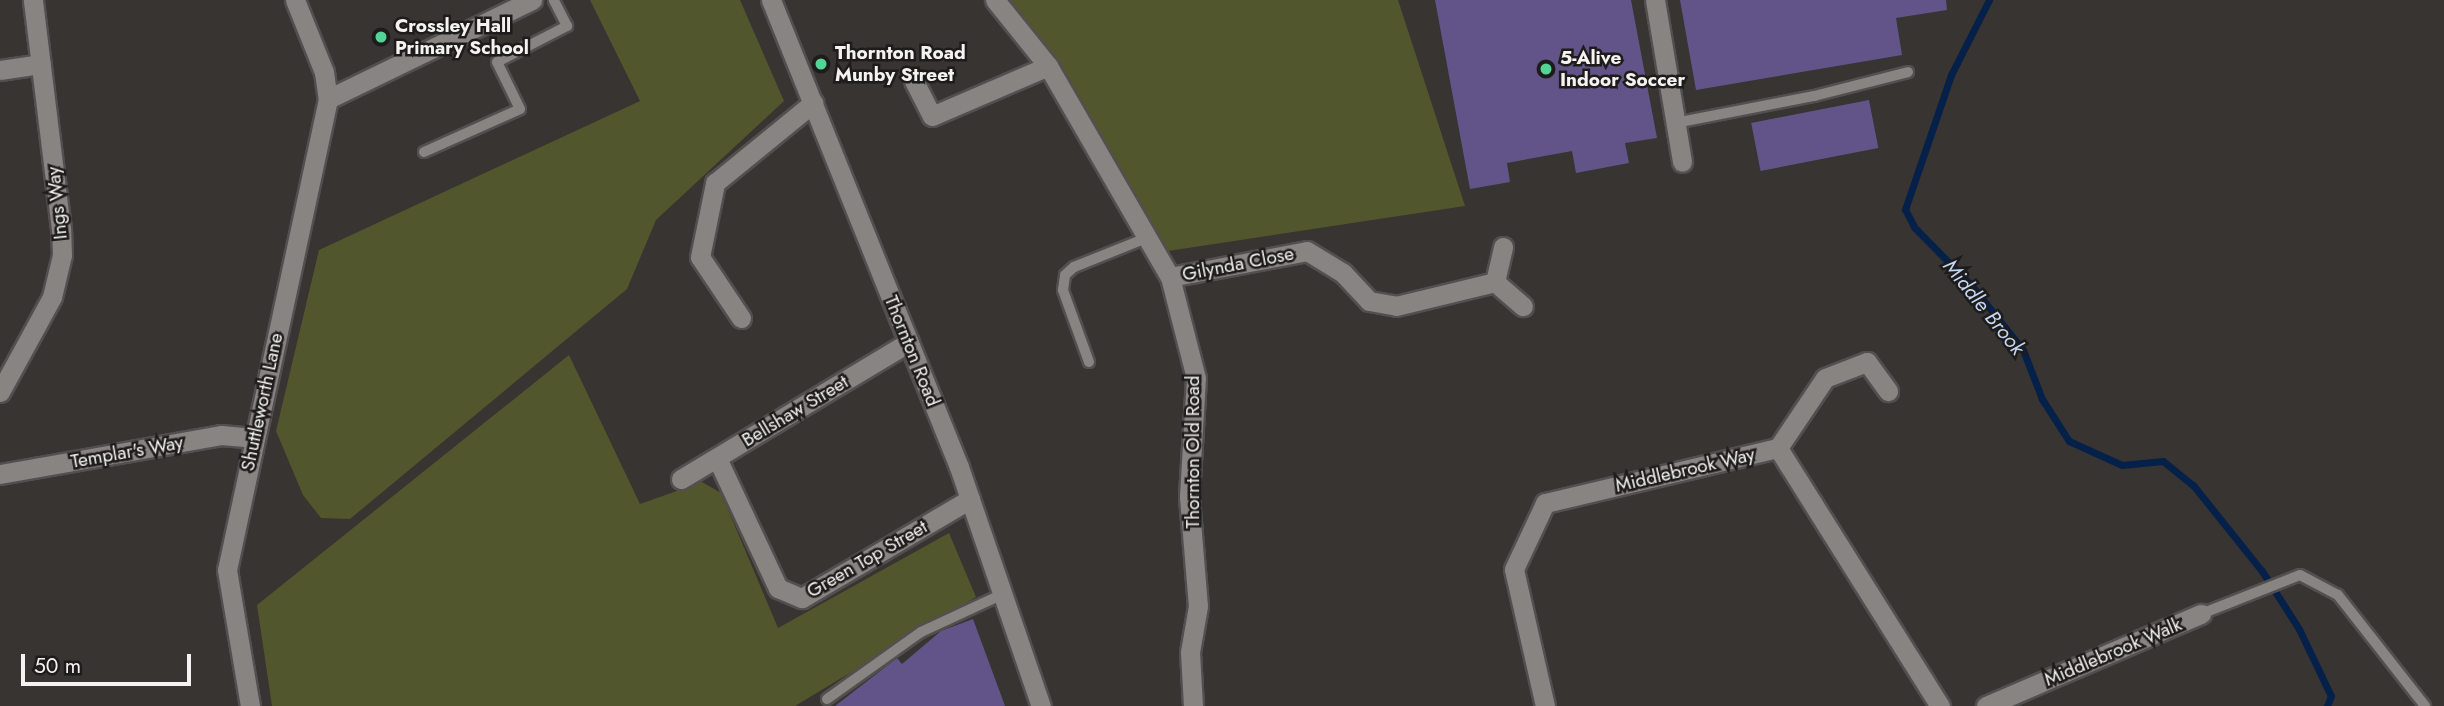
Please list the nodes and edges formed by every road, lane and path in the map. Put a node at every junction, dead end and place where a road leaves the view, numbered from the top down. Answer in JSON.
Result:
{"nodes":[{"id":1,"x":33,"y":0,"type":"edge"},
{"id":2,"x":295,"y":0,"type":"edge"},
{"id":3,"x":531,"y":0,"type":"edge"},
{"id":4,"x":554,"y":0,"type":"edge"},
{"id":5,"x":771,"y":0,"type":"edge"},
{"id":6,"x":995,"y":0,"type":"edge"},
{"id":7,"x":1654,"y":0,"type":"edge"},
{"id":8,"x":41,"y":64,"type":"junction"},
{"id":9,"x":1048,"y":66,"type":"junction"},
{"id":10,"x":0,"y":70,"type":"edge"},
{"id":11,"x":1908,"y":72,"type":"dead end"},
{"id":12,"x":914,"y":81,"type":"dead end"},
{"id":13,"x":328,"y":99,"type":"junction"},
{"id":14,"x":813,"y":103,"type":"junction"},
{"id":15,"x":1675,"y":123,"type":"junction"},
{"id":16,"x":424,"y":152,"type":"dead end"},
{"id":17,"x":1682,"y":162,"type":"dead end"},
{"id":18,"x":1149,"y":237,"type":"junction"},
{"id":19,"x":1503,"y":247,"type":"dead end"},
{"id":20,"x":1170,"y":277,"type":"junction"},
{"id":21,"x":1494,"y":282,"type":"junction"},
{"id":22,"x":1523,"y":306,"type":"dead end"},
{"id":23,"x":741,"y":318,"type":"dead end"},
{"id":24,"x":909,"y":342,"type":"junction"},
{"id":25,"x":1089,"y":362,"type":"dead end"},
{"id":26,"x":1888,"y":391,"type":"dead end"},
{"id":27,"x":0,"y":392,"type":"edge"},
{"id":28,"x":254,"y":438,"type":"junction"},
{"id":29,"x":1778,"y":448,"type":"junction"},
{"id":30,"x":717,"y":458,"type":"junction"},
{"id":31,"x":0,"y":474,"type":"edge"},
{"id":32,"x":681,"y":479,"type":"dead end"},
{"id":33,"x":970,"y":499,"type":"junction"},
{"id":34,"x":1003,"y":594,"type":"junction"},
{"id":35,"x":2201,"y":614,"type":"joint"},
{"id":36,"x":827,"y":699,"type":"dead end"},
{"id":37,"x":250,"y":706,"type":"edge"},
{"id":38,"x":1041,"y":706,"type":"edge"},
{"id":39,"x":1193,"y":706,"type":"edge"},
{"id":40,"x":1545,"y":706,"type":"edge"},
{"id":41,"x":1940,"y":706,"type":"edge"},
{"id":42,"x":1986,"y":706,"type":"edge"},
{"id":43,"x":2426,"y":706,"type":"edge"}],
"edges":[{"from":1,"to":8,"type":"street","name":"Ings Way"},
{"from":2,"to":13,"type":"street","name":"Shuttleworth Lane"},
{"from":3,"to":13,"type":"street"},
{"from":4,"to":16,"type":"lane"},
{"from":5,"to":14,"type":"street","name":"Thornton Road"},
{"from":6,"to":9,"type":"street","name":"Thornton Old Road"},
{"from":7,"to":15,"type":"street"},
{"from":8,"to":10,"type":"street"},
{"from":8,"to":27,"type":"street","name":"Ings Way"},
{"from":9,"to":12,"type":"street"},
{"from":9,"to":18,"type":"street","name":"Thornton Old Road"},
{"from":11,"to":15,"type":"lane"},
{"from":13,"to":28,"type":"street","name":"Shuttleworth Lane"},
{"from":14,"to":23,"type":"street"},
{"from":14,"to":24,"type":"street","name":"Thornton Road"},
{"from":15,"to":17,"type":"street"},
{"from":18,"to":20,"type":"street","name":"Thornton Old Road"},
{"from":18,"to":25,"type":"lane"},
{"from":19,"to":21,"type":"street"},
{"from":20,"to":21,"type":"street","name":"Gilynda Close"},
{"from":20,"to":39,"type":"street","name":"Thornton Old Road"},
{"from":21,"to":22,"type":"street"},
{"from":24,"to":30,"type":"street","name":"Bellshaw Street"},
{"from":24,"to":33,"type":"street","name":"Thornton Road"},
{"from":26,"to":29,"type":"street"},
{"from":28,"to":31,"type":"street","name":"Templar's Way"},
{"from":28,"to":37,"type":"street","name":"Shuttleworth Lane"},
{"from":29,"to":40,"type":"street","name":"Middlebrook Way"},
{"from":29,"to":41,"type":"street","name":"Middlebrook Way"},
{"from":30,"to":32,"type":"street","name":"Bellshaw Street"},
{"from":30,"to":33,"type":"street","name":"Green Top Street"},
{"from":33,"to":34,"type":"street","name":"Thornton Road"},
{"from":34,"to":36,"type":"lane"},
{"from":34,"to":38,"type":"street","name":"Thornton Road"},
{"from":35,"to":42,"type":"street","name":"Middlebrook Walk"},
{"from":35,"to":43,"type":"lane"}]}
